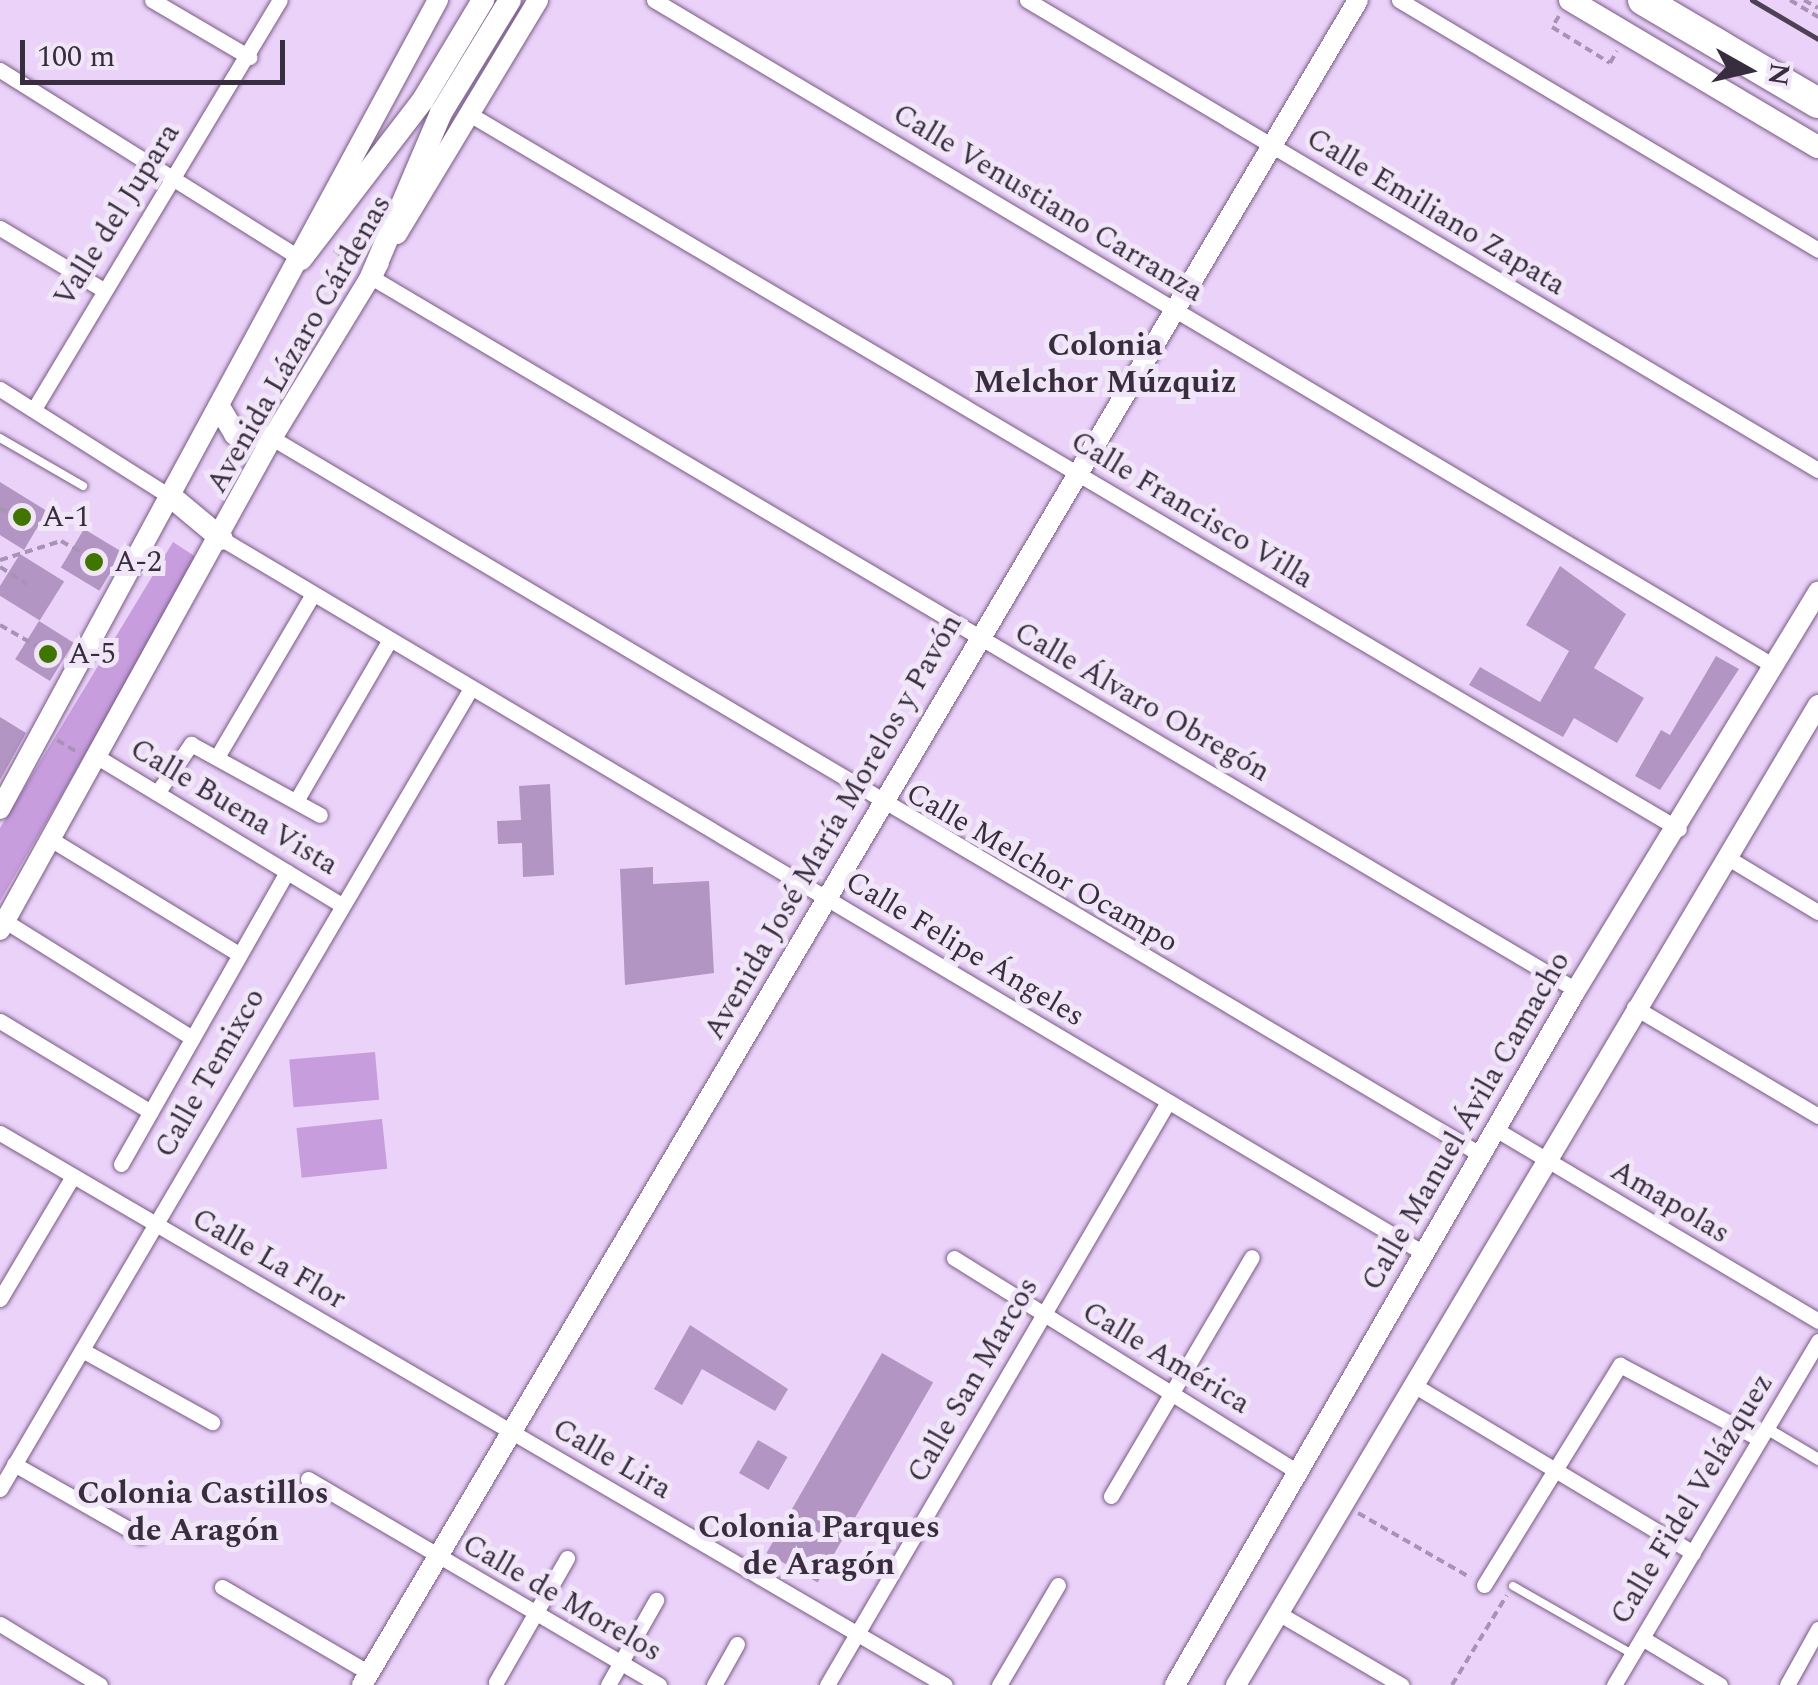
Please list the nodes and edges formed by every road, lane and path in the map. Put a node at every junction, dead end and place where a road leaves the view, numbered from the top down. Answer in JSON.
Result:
{"nodes":[{"id":1,"x":152,"y":0,"type":"edge"},
{"id":2,"x":280,"y":0,"type":"edge"},
{"id":3,"x":484,"y":0,"type":"edge"},
{"id":4,"x":510,"y":0,"type":"edge"},
{"id":5,"x":538,"y":0,"type":"edge"},
{"id":6,"x":654,"y":0,"type":"edge"},
{"id":7,"x":1027,"y":0,"type":"edge"},
{"id":8,"x":1358,"y":0,"type":"edge"},
{"id":9,"x":1399,"y":0,"type":"edge"},
{"id":10,"x":1570,"y":0,"type":"edge"},
{"id":11,"x":1643,"y":0,"type":"edge"},
{"id":12,"x":1790,"y":0,"type":"edge"},
{"id":13,"x":1804,"y":0,"type":"edge"},
{"id":14,"x":437,"y":1,"type":"edge"},
{"id":15,"x":1818,"y":8,"type":"edge"},
{"id":16,"x":1818,"y":17,"type":"edge"},
{"id":17,"x":1552,"y":27,"type":"dead end"},
{"id":18,"x":1627,"y":34,"type":"junction"},
{"id":19,"x":249,"y":56,"type":"junction"},
{"id":20,"x":0,"y":70,"type":"edge"},
{"id":21,"x":1818,"y":103,"type":"edge"},
{"id":22,"x":432,"y":106,"type":"junction"},
{"id":23,"x":471,"y":115,"type":"junction"},
{"id":24,"x":1818,"y":146,"type":"edge"},
{"id":25,"x":1271,"y":147,"type":"junction"},
{"id":26,"x":176,"y":176,"type":"junction"},
{"id":27,"x":0,"y":228,"type":"edge"},
{"id":28,"x":322,"y":242,"type":"junction"},
{"id":29,"x":1818,"y":250,"type":"edge"},
{"id":30,"x":301,"y":259,"type":"junction"},
{"id":31,"x":371,"y":277,"type":"junction"},
{"id":32,"x":102,"y":289,"type":"junction"},
{"id":33,"x":1176,"y":311,"type":"junction"},
{"id":34,"x":0,"y":388,"type":"edge"},
{"id":35,"x":218,"y":407,"type":"junction"},
{"id":36,"x":34,"y":408,"type":"junction"},
{"id":37,"x":0,"y":438,"type":"edge"},
{"id":38,"x":272,"y":438,"type":"junction"},
{"id":39,"x":1818,"y":470,"type":"edge"},
{"id":40,"x":1074,"y":473,"type":"junction"},
{"id":41,"x":83,"y":486,"type":"dead end"},
{"id":42,"x":174,"y":499,"type":"junction"},
{"id":43,"x":0,"y":508,"type":"edge"},
{"id":44,"x":10,"y":514,"type":"dead end"},
{"id":45,"x":222,"y":539,"type":"junction"},
{"id":46,"x":91,"y":558,"type":"dead end"},
{"id":47,"x":0,"y":563,"type":"edge"},
{"id":48,"x":26,"y":584,"type":"dead end"},
{"id":49,"x":1818,"y":592,"type":"edge"},
{"id":50,"x":312,"y":594,"type":"junction"},
{"id":51,"x":0,"y":625,"type":"edge"},
{"id":52,"x":978,"y":638,"type":"junction"},
{"id":53,"x":390,"y":641,"type":"junction"},
{"id":54,"x":45,"y":651,"type":"dead end"},
{"id":55,"x":1774,"y":666,"type":"junction"},
{"id":56,"x":471,"y":688,"type":"junction"},
{"id":57,"x":1818,"y":706,"type":"edge"},
{"id":58,"x":45,"y":734,"type":"junction"},
{"id":59,"x":217,"y":757,"type":"junction"},
{"id":60,"x":98,"y":760,"type":"junction"},
{"id":61,"x":157,"y":793,"type":"junction"},
{"id":62,"x":296,"y":801,"type":"junction"},
{"id":63,"x":882,"y":806,"type":"junction"},
{"id":64,"x":0,"y":809,"type":"edge"},
{"id":65,"x":320,"y":815,"type":"dead end"},
{"id":66,"x":1679,"y":829,"type":"junction"},
{"id":67,"x":52,"y":840,"type":"junction"},
{"id":68,"x":1728,"y":858,"type":"junction"},
{"id":69,"x":287,"y":872,"type":"junction"},
{"id":70,"x":826,"y":898,"type":"junction"},
{"id":71,"x":340,"y":904,"type":"junction"},
{"id":72,"x":1818,"y":912,"type":"edge"},
{"id":73,"x":2,"y":925,"type":"edge"},
{"id":74,"x":240,"y":954,"type":"junction"},
{"id":75,"x":1576,"y":990,"type":"junction"},
{"id":76,"x":1634,"y":1007,"type":"junction"},
{"id":77,"x":0,"y":1021,"type":"edge"},
{"id":78,"x":192,"y":1038,"type":"junction"},
{"id":79,"x":1168,"y":1102,"type":"junction"},
{"id":80,"x":151,"y":1112,"type":"junction"},
{"id":81,"x":1818,"y":1116,"type":"edge"},
{"id":82,"x":1495,"y":1129,"type":"junction"},
{"id":83,"x":0,"y":1133,"type":"edge"},
{"id":84,"x":1480,"y":1154,"type":"junction"},
{"id":85,"x":1545,"y":1160,"type":"junction"},
{"id":86,"x":121,"y":1164,"type":"dead end"},
{"id":87,"x":73,"y":1176,"type":"junction"},
{"id":88,"x":154,"y":1223,"type":"junction"},
{"id":89,"x":1422,"y":1252,"type":"junction"},
{"id":90,"x":1252,"y":1257,"type":"dead end"},
{"id":91,"x":954,"y":1258,"type":"dead end"},
{"id":92,"x":0,"y":1299,"type":"edge"},
{"id":93,"x":1042,"y":1316,"type":"junction"},
{"id":94,"x":1818,"y":1321,"type":"edge"},
{"id":95,"x":1818,"y":1341,"type":"edge"},
{"id":96,"x":82,"y":1350,"type":"junction"},
{"id":97,"x":1412,"y":1384,"type":"junction"},
{"id":98,"x":1171,"y":1391,"type":"junction"},
{"id":99,"x":212,"y":1422,"type":"dead end"},
{"id":100,"x":511,"y":1432,"type":"junction"},
{"id":101,"x":1763,"y":1433,"type":"junction"},
{"id":102,"x":1818,"y":1459,"type":"edge"},
{"id":103,"x":14,"y":1464,"type":"junction"},
{"id":104,"x":1552,"y":1468,"type":"junction"},
{"id":105,"x":1300,"y":1473,"type":"junction"},
{"id":106,"x":308,"y":1479,"type":"dead end"},
{"id":107,"x":0,"y":1489,"type":"edge"},
{"id":108,"x":1112,"y":1496,"type":"dead end"},
{"id":109,"x":1342,"y":1504,"type":"junction"},
{"id":110,"x":141,"y":1536,"type":"dead end"},
{"id":111,"x":1693,"y":1554,"type":"junction"},
{"id":112,"x":437,"y":1558,"type":"junction"},
{"id":113,"x":567,"y":1558,"type":"dead end"},
{"id":114,"x":1058,"y":1585,"type":"dead end"},
{"id":115,"x":1484,"y":1585,"type":"junction"},
{"id":116,"x":222,"y":1586,"type":"dead end"},
{"id":117,"x":1513,"y":1586,"type":"joint"},
{"id":118,"x":1506,"y":1598,"type":"junction"},
{"id":119,"x":656,"y":1600,"type":"dead end"},
{"id":120,"x":1278,"y":1613,"type":"junction"},
{"id":121,"x":535,"y":1614,"type":"junction"},
{"id":122,"x":0,"y":1624,"type":"edge"},
{"id":123,"x":1818,"y":1628,"type":"edge"},
{"id":124,"x":858,"y":1634,"type":"junction"},
{"id":125,"x":1642,"y":1638,"type":"junction"},
{"id":126,"x":738,"y":1644,"type":"dead end"},
{"id":127,"x":1632,"y":1654,"type":"junction"},
{"id":128,"x":621,"y":1664,"type":"junction"},
{"id":129,"x":365,"y":1679,"type":"edge"},
{"id":130,"x":496,"y":1682,"type":"dead end"},
{"id":131,"x":100,"y":1685,"type":"edge"},
{"id":132,"x":608,"y":1685,"type":"edge"},
{"id":133,"x":659,"y":1685,"type":"edge"},
{"id":134,"x":714,"y":1685,"type":"edge"},
{"id":135,"x":826,"y":1685,"type":"edge"},
{"id":136,"x":945,"y":1685,"type":"edge"},
{"id":137,"x":999,"y":1685,"type":"edge"},
{"id":138,"x":1175,"y":1685,"type":"edge"},
{"id":139,"x":1236,"y":1685,"type":"edge"},
{"id":140,"x":1401,"y":1685,"type":"edge"},
{"id":141,"x":1452,"y":1685,"type":"edge"},
{"id":142,"x":1614,"y":1685,"type":"edge"},
{"id":143,"x":1720,"y":1685,"type":"edge"},
{"id":144,"x":1787,"y":1685,"type":"edge"}],
"edges":[{"from":1,"to":19,"type":"street"},
{"from":2,"to":19,"type":"street","name":"Valle del Jupara"},
{"from":3,"to":22,"type":"main road"},
{"from":4,"to":22,"type":"main road"},
{"from":5,"to":23,"type":"street","name":"Avenida Lázaro Cárdenas"},
{"from":6,"to":33,"type":"street","name":"Calle Venustiano Carranza"},
{"from":7,"to":25,"type":"street","name":"Calle Emiliano Zapata"},
{"from":8,"to":25,"type":"street","name":"Avenida José María Morelos y Pavón"},
{"from":9,"to":29,"type":"street"},
{"from":10,"to":18,"type":"main road"},
{"from":11,"to":21,"type":"highway"},
{"from":12,"to":16,"type":"path"},
{"from":13,"to":15,"type":"path"},
{"from":14,"to":30,"type":"street","name":"Avenida Lázaro Cárdenas"},
{"from":17,"to":18,"type":"path"},
{"from":18,"to":24,"type":"main road"},
{"from":19,"to":26,"type":"street","name":"Valle del Jupara"},
{"from":20,"to":26,"type":"street"},
{"from":22,"to":28,"type":"main road"},
{"from":22,"to":31,"type":"main road"},
{"from":23,"to":31,"type":"street","name":"Avenida Lázaro Cárdenas"},
{"from":23,"to":40,"type":"street","name":"Calle Francisco Villa"},
{"from":25,"to":33,"type":"street","name":"Avenida José María Morelos y Pavón"},
{"from":25,"to":39,"type":"street","name":"Calle Emiliano Zapata"},
{"from":26,"to":30,"type":"street"},
{"from":26,"to":32,"type":"street","name":"Valle del Jupara"},
{"from":27,"to":32,"type":"street"},
{"from":28,"to":30,"type":"main road"},
{"from":28,"to":31,"type":"path"},
{"from":30,"to":35,"type":"street","name":"Avenida Lázaro Cárdenas"},
{"from":31,"to":38,"type":"street","name":"Avenida Lázaro Cárdenas"},
{"from":31,"to":52,"type":"street","name":"Calle Álvaro Obregón"},
{"from":32,"to":36,"type":"street","name":"Valle del Jupara"},
{"from":33,"to":40,"type":"street","name":"Avenida José María Morelos y Pavón"},
{"from":33,"to":55,"type":"street","name":"Calle Venustiano Carranza"},
{"from":34,"to":36,"type":"street"},
{"from":35,"to":38,"type":"main road"},
{"from":35,"to":42,"type":"street","name":"Avenida Lázaro Cárdenas"},
{"from":36,"to":42,"type":"street"},
{"from":37,"to":41,"type":"lane"},
{"from":38,"to":45,"type":"street","name":"Avenida Lázaro Cárdenas"},
{"from":38,"to":63,"type":"street","name":"Calle Melchor Ocampo"},
{"from":40,"to":52,"type":"street","name":"Avenida José María Morelos y Pavón"},
{"from":40,"to":66,"type":"street","name":"Calle Francisco Villa"},
{"from":42,"to":45,"type":"main road"},
{"from":42,"to":58,"type":"street","name":"Avenida Lázaro Cárdenas"},
{"from":43,"to":44,"type":"path"},
{"from":45,"to":50,"type":"street","name":"Calle Felipe Ángeles"},
{"from":45,"to":60,"type":"street","name":"Avenida Lázaro Cárdenas"},
{"from":46,"to":47,"type":"path"},
{"from":47,"to":48,"type":"path"},
{"from":49,"to":55,"type":"street","name":"Calle Manuel Ávila Camacho"},
{"from":50,"to":53,"type":"street","name":"Calle Felipe Ángeles"},
{"from":50,"to":59,"type":"street"},
{"from":51,"to":54,"type":"path"},
{"from":52,"to":63,"type":"street","name":"Avenida José María Morelos y Pavón"},
{"from":52,"to":75,"type":"street","name":"Calle Álvaro Obregón"},
{"from":53,"to":56,"type":"street","name":"Calle Felipe Ángeles"},
{"from":53,"to":62,"type":"street"},
{"from":55,"to":66,"type":"street","name":"Calle Manuel Ávila Camacho"},
{"from":56,"to":70,"type":"street","name":"Calle Felipe Ángeles"},
{"from":56,"to":71,"type":"street","name":"Calle Temixco"},
{"from":57,"to":68,"type":"street"},
{"from":58,"to":60,"type":"path"},
{"from":58,"to":64,"type":"street","name":"Avenida Lázaro Cárdenas"},
{"from":59,"to":61,"type":"street"},
{"from":59,"to":62,"type":"street"},
{"from":60,"to":61,"type":"street","name":"Calle Buena Vista"},
{"from":60,"to":67,"type":"street","name":"Avenida Lázaro Cárdenas"},
{"from":61,"to":69,"type":"street","name":"Calle Buena Vista"},
{"from":62,"to":65,"type":"street"},
{"from":63,"to":70,"type":"street","name":"Avenida José María Morelos y Pavón"},
{"from":63,"to":84,"type":"street","name":"Calle Melchor Ocampo"},
{"from":66,"to":75,"type":"street","name":"Calle Manuel Ávila Camacho"},
{"from":67,"to":73,"type":"street","name":"Avenida Lázaro Cárdenas"},
{"from":67,"to":74,"type":"street"},
{"from":68,"to":72,"type":"street"},
{"from":68,"to":76,"type":"street"},
{"from":69,"to":71,"type":"street","name":"Calle Buena Vista"},
{"from":69,"to":74,"type":"street"},
{"from":70,"to":79,"type":"street","name":"Calle Felipe Ángeles"},
{"from":70,"to":100,"type":"street","name":"Avenida José María Morelos y Pavón"},
{"from":71,"to":88,"type":"street","name":"Calle Temixco"},
{"from":73,"to":78,"type":"street"},
{"from":74,"to":78,"type":"street"},
{"from":75,"to":82,"type":"street","name":"Calle Manuel Ávila Camacho"},
{"from":76,"to":81,"type":"street"},
{"from":76,"to":85,"type":"street"},
{"from":77,"to":80,"type":"street"},
{"from":78,"to":80,"type":"street"},
{"from":79,"to":89,"type":"street","name":"Calle Felipe Ángeles"},
{"from":79,"to":93,"type":"street","name":"Calle San Marcos"},
{"from":80,"to":86,"type":"street"},
{"from":82,"to":84,"type":"street","name":"Calle Manuel Ávila Camacho"},
{"from":82,"to":85,"type":"street","name":"Amapolas"},
{"from":83,"to":87,"type":"street","name":"Calle La Flor"},
{"from":84,"to":89,"type":"street","name":"Calle Manuel Ávila Camacho"},
{"from":85,"to":94,"type":"street","name":"Amapolas"},
{"from":85,"to":97,"type":"street"},
{"from":87,"to":88,"type":"street","name":"Calle La Flor"},
{"from":87,"to":92,"type":"street"},
{"from":88,"to":96,"type":"street","name":"Calle Temixco"},
{"from":88,"to":100,"type":"street","name":"Calle La Flor"},
{"from":89,"to":105,"type":"street","name":"Calle Manuel Ávila Camacho"},
{"from":90,"to":98,"type":"street"},
{"from":91,"to":93,"type":"street","name":"Calle América"},
{"from":93,"to":98,"type":"street","name":"Calle América"},
{"from":93,"to":124,"type":"street","name":"Calle San Marcos"},
{"from":95,"to":101,"type":"street","name":"Calle Fidel Velázquez"},
{"from":96,"to":99,"type":"street"},
{"from":96,"to":103,"type":"street","name":"Calle Temixco"},
{"from":97,"to":104,"type":"street"},
{"from":97,"to":109,"type":"street"},
{"from":98,"to":105,"type":"street","name":"Calle América"},
{"from":98,"to":108,"type":"street"},
{"from":100,"to":112,"type":"street","name":"Avenida José María Morelos y Pavón"},
{"from":100,"to":124,"type":"street","name":"Calle Lira"},
{"from":101,"to":102,"type":"street"},
{"from":101,"to":104,"type":"street"},
{"from":101,"to":111,"type":"street","name":"Calle Fidel Velázquez"},
{"from":103,"to":107,"type":"street","name":"Calle Temixco"},
{"from":103,"to":110,"type":"street"},
{"from":104,"to":111,"type":"street"},
{"from":104,"to":115,"type":"street"},
{"from":105,"to":138,"type":"street","name":"Calle Manuel Ávila Camacho"},
{"from":106,"to":112,"type":"street","name":"Calle de Morelos"},
{"from":109,"to":115,"type":"path"},
{"from":109,"to":120,"type":"street"},
{"from":111,"to":125,"type":"street","name":"Calle Fidel Velázquez"},
{"from":112,"to":121,"type":"street","name":"Calle de Morelos"},
{"from":112,"to":129,"type":"street","name":"Avenida José María Morelos y Pavón"},
{"from":113,"to":121,"type":"street"},
{"from":114,"to":137,"type":"street"},
{"from":115,"to":118,"type":"path"},
{"from":116,"to":129,"type":"street"},
{"from":117,"to":118,"type":"path"},
{"from":117,"to":127,"type":"lane"},
{"from":118,"to":141,"type":"path"},
{"from":119,"to":128,"type":"street"},
{"from":120,"to":139,"type":"street"},
{"from":120,"to":140,"type":"street"},
{"from":121,"to":128,"type":"street","name":"Calle de Morelos"},
{"from":121,"to":130,"type":"street"},
{"from":122,"to":131,"type":"street"},
{"from":123,"to":144,"type":"street"},
{"from":124,"to":135,"type":"street","name":"Calle San Marcos"},
{"from":124,"to":136,"type":"street","name":"Calle Lira"},
{"from":125,"to":127,"type":"street","name":"Calle Fidel Velázquez"},
{"from":125,"to":143,"type":"street"},
{"from":126,"to":134,"type":"street"},
{"from":127,"to":142,"type":"street","name":"Calle Fidel Velázquez"},
{"from":128,"to":132,"type":"street"},
{"from":128,"to":133,"type":"street","name":"Calle de Morelos"}]}
